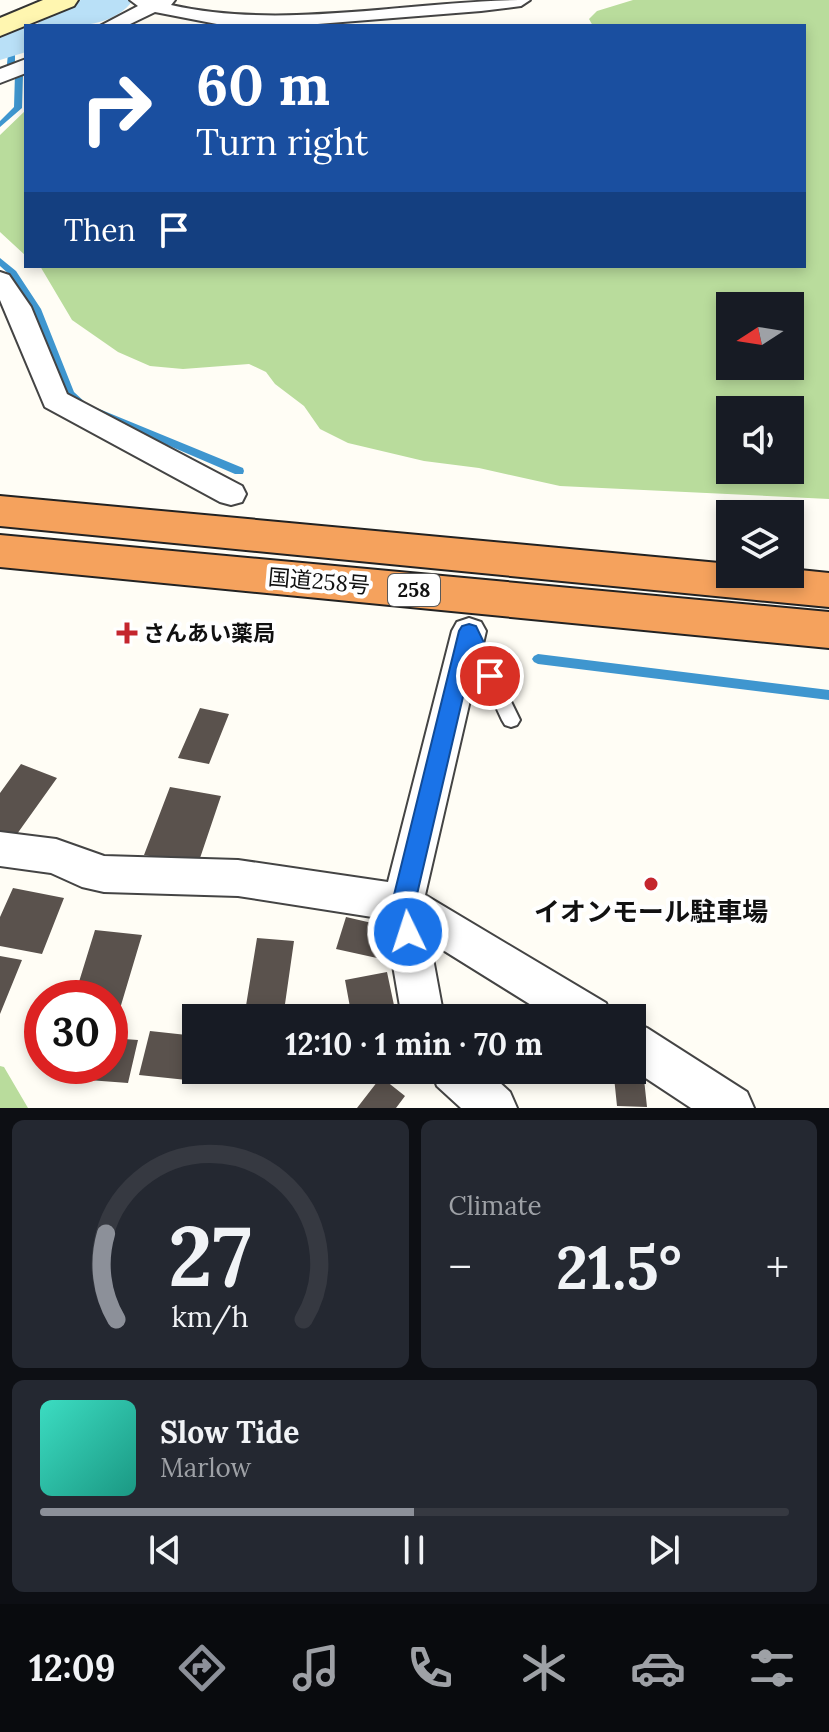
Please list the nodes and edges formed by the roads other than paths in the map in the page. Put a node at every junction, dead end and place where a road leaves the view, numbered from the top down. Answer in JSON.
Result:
{"nodes":[{"id":1,"x":65,"y":0,"type":"edge"},
{"id":2,"x":521,"y":0,"type":"edge"},
{"id":3,"x":153,"y":2,"type":"edge"},
{"id":4,"x":414,"y":6,"type":"edge"},
{"id":5,"x":114,"y":24,"type":"edge"},
{"id":6,"x":0,"y":28,"type":"edge"},
{"id":7,"x":0,"y":280,"type":"edge"},
{"id":8,"x":231,"y":494,"type":"dead end"},
{"id":9,"x":0,"y":511,"type":"edge"},
{"id":10,"x":0,"y":551,"type":"edge"},
{"id":11,"x":574,"y":565,"type":"junction"},
{"id":12,"x":716,"y":565,"type":"edge"},
{"id":13,"x":804,"y":566,"type":"edge"},
{"id":14,"x":829,"y":567,"type":"edge"},
{"id":15,"x":829,"y":590,"type":"edge"},
{"id":16,"x":829,"y":630,"type":"edge"},
{"id":17,"x":469,"y":631,"type":"joint"},
{"id":18,"x":511,"y":720,"type":"dead end"},
{"id":19,"x":0,"y":849,"type":"edge"},
{"id":20,"x":403,"y":903,"type":"junction"},
{"id":21,"x":421,"y":1004,"type":"edge"},
{"id":22,"x":568,"y":1004,"type":"edge"},
{"id":23,"x":646,"y":1052,"type":"edge"},
{"id":24,"x":468,"y":1084,"type":"edge"},
{"id":25,"x":494,"y":1108,"type":"edge"},
{"id":26,"x":731,"y":1108,"type":"edge"}],
"edges":[{"from":1,"to":6,"type":"street"},
{"from":2,"to":4,"type":"street"},
{"from":3,"to":4,"type":"street"},
{"from":3,"to":5,"type":"street"},
{"from":7,"to":8,"type":"street"},
{"from":9,"to":11,"type":"highway","name":"国道258号","number":"258"},
{"from":10,"to":16,"type":"highway","name":"国道258号","number":"258"},
{"from":11,"to":12,"type":"highway"},
{"from":11,"to":15,"type":"highway","name":"国道258号","number":"258"},
{"from":13,"to":14,"type":"highway"},
{"from":17,"to":18,"type":"lane"},
{"from":17,"to":20,"type":"street"},
{"from":19,"to":20,"type":"street"},
{"from":20,"to":21,"type":"street"},
{"from":20,"to":22,"type":"street"},
{"from":23,"to":26,"type":"street"},
{"from":24,"to":25,"type":"street"}]}
